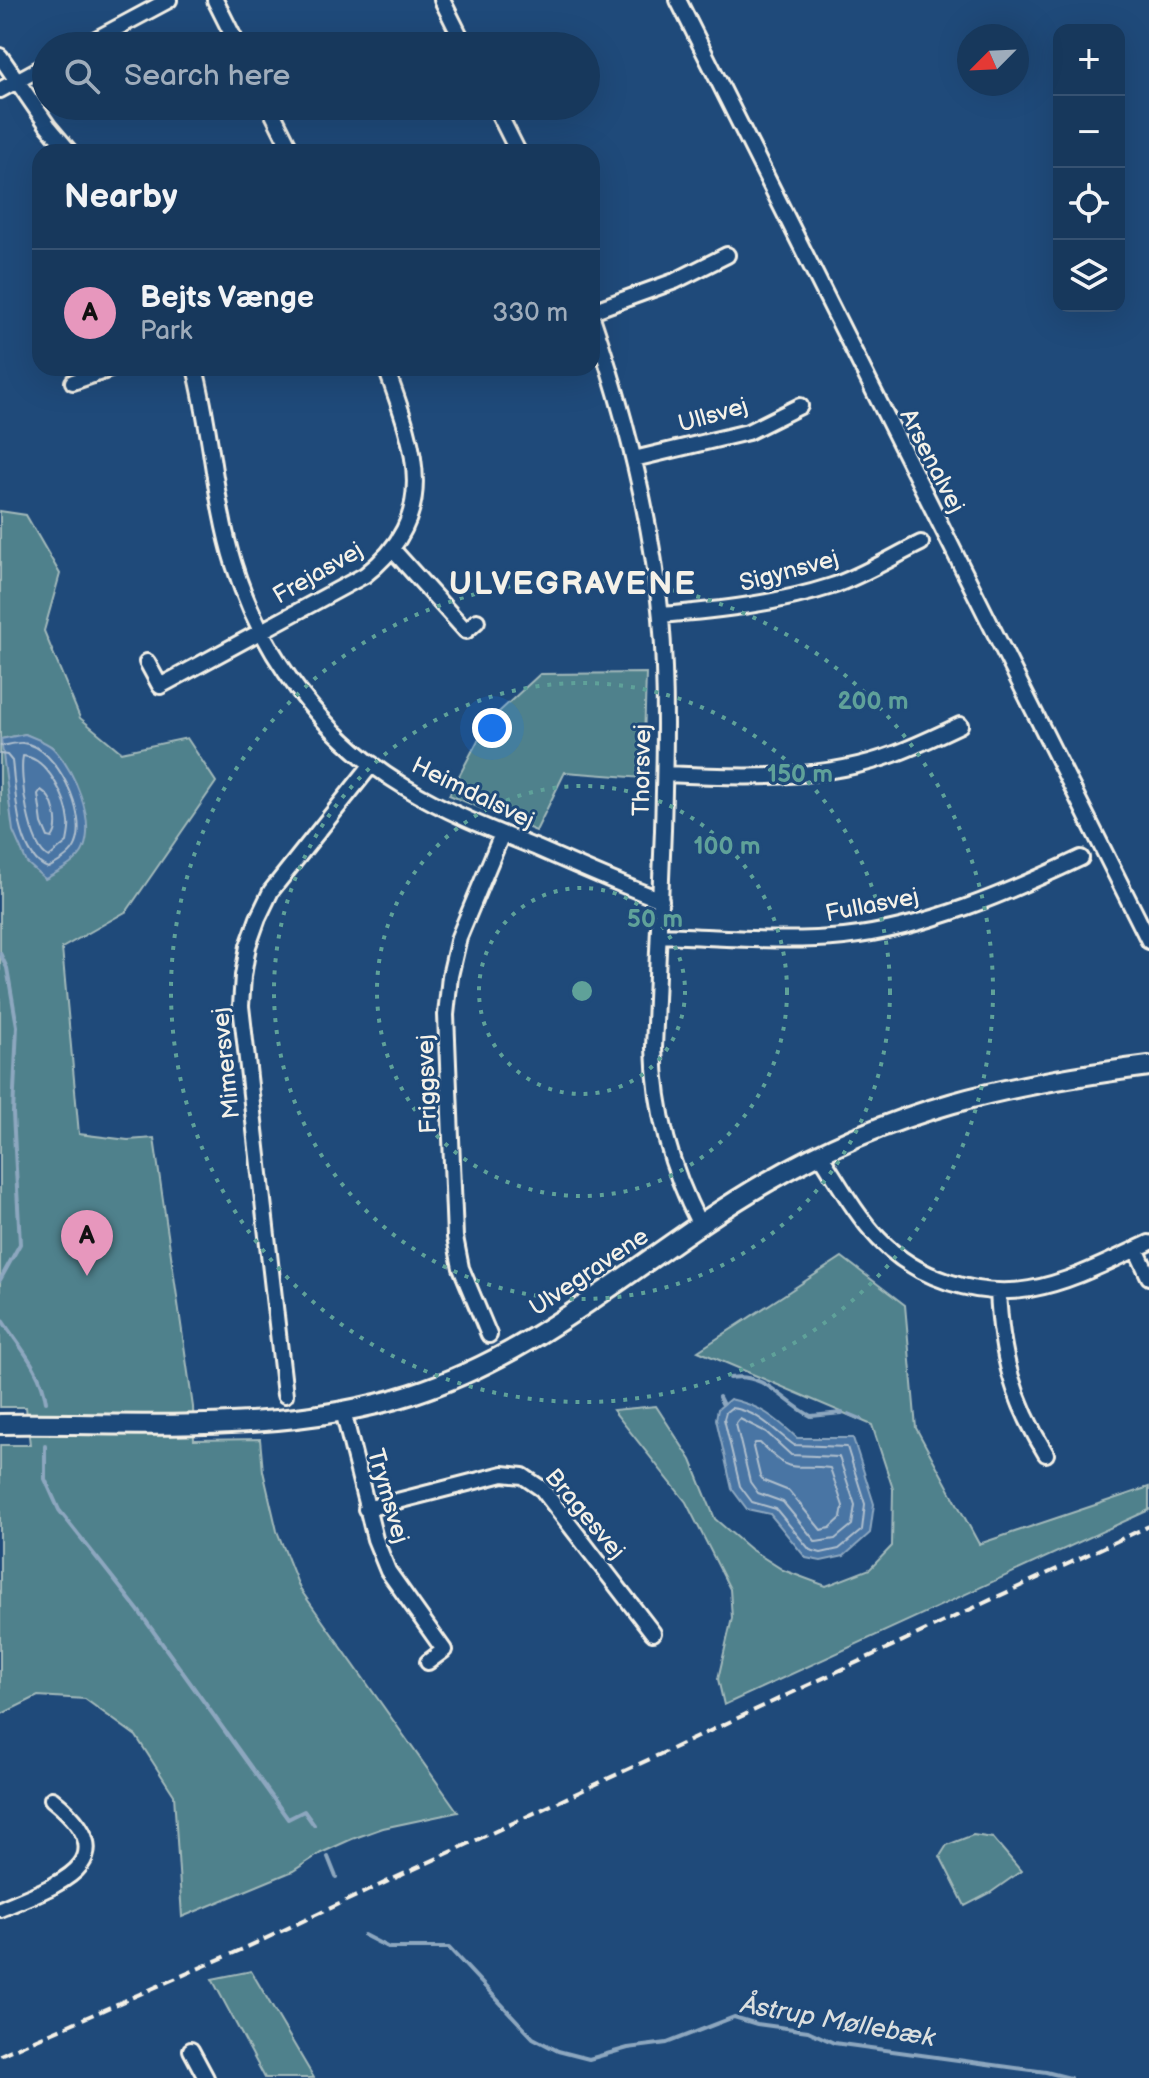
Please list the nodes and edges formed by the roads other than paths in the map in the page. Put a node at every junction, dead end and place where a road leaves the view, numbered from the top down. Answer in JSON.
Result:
{"nodes":[{"id":1,"x":169,"y":0,"type":"edge"},
{"id":2,"x":215,"y":0,"type":"edge"},
{"id":3,"x":442,"y":0,"type":"edge"},
{"id":4,"x":678,"y":0,"type":"edge"},
{"id":5,"x":109,"y":32,"type":"edge"},
{"id":6,"x":231,"y":32,"type":"edge"},
{"id":7,"x":458,"y":32,"type":"edge"},
{"id":8,"x":0,"y":56,"type":"edge"},
{"id":9,"x":32,"y":73,"type":"edge"},
{"id":10,"x":15,"y":82,"type":"junction"},
{"id":11,"x":0,"y":90,"type":"edge"},
{"id":12,"x":32,"y":104,"type":"edge"},
{"id":13,"x":45,"y":120,"type":"edge"},
{"id":14,"x":276,"y":120,"type":"edge"},
{"id":15,"x":502,"y":120,"type":"edge"},
{"id":16,"x":64,"y":144,"type":"edge"},
{"id":17,"x":288,"y":144,"type":"edge"},
{"id":18,"x":514,"y":144,"type":"edge"},
{"id":19,"x":727,"y":255,"type":"dead end"},
{"id":20,"x":600,"y":311,"type":"edge"},
{"id":21,"x":600,"y":339,"type":"edge"},
{"id":22,"x":90,"y":376,"type":"edge"},
{"id":23,"x":197,"y":376,"type":"edge"},
{"id":24,"x":389,"y":376,"type":"edge"},
{"id":25,"x":73,"y":382,"type":"dead end"},
{"id":26,"x":800,"y":406,"type":"dead end"},
{"id":27,"x":634,"y":459,"type":"junction"},
{"id":28,"x":921,"y":543,"type":"dead end"},
{"id":29,"x":393,"y":550,"type":"junction"},
{"id":30,"x":661,"y":615,"type":"junction"},
{"id":31,"x":477,"y":621,"type":"dead end"},
{"id":32,"x":261,"y":632,"type":"junction"},
{"id":33,"x":147,"y":662,"type":"dead end"},
{"id":34,"x":960,"y":725,"type":"dead end"},
{"id":35,"x":372,"y":764,"type":"junction"},
{"id":36,"x":665,"y":774,"type":"junction"},
{"id":37,"x":502,"y":834,"type":"junction"},
{"id":38,"x":1081,"y":858,"type":"dead end"},
{"id":39,"x":661,"y":900,"type":"junction"},
{"id":40,"x":1145,"y":921,"type":"edge"},
{"id":41,"x":660,"y":935,"type":"junction"},
{"id":42,"x":1149,"y":941,"type":"edge"},
{"id":43,"x":1149,"y":1066,"type":"edge"},
{"id":44,"x":819,"y":1153,"type":"junction"},
{"id":45,"x":700,"y":1225,"type":"junction"},
{"id":46,"x":1142,"y":1246,"type":"edge"},
{"id":47,"x":1149,"y":1277,"type":"edge"},
{"id":48,"x":998,"y":1291,"type":"junction"},
{"id":49,"x":489,"y":1335,"type":"dead end"},
{"id":50,"x":285,"y":1395,"type":"dead end"},
{"id":51,"x":343,"y":1411,"type":"junction"},
{"id":52,"x":0,"y":1424,"type":"edge"},
{"id":53,"x":1046,"y":1454,"type":"dead end"},
{"id":54,"x":366,"y":1509,"type":"junction"},
{"id":55,"x":653,"y":1633,"type":"dead end"},
{"id":56,"x":428,"y":1662,"type":"dead end"},
{"id":57,"x":52,"y":1799,"type":"dead end"},
{"id":58,"x":0,"y":1909,"type":"edge"},
{"id":59,"x":191,"y":2050,"type":"dead end"},
{"id":60,"x":206,"y":2078,"type":"edge"}],
"edges":[{"from":1,"to":5,"type":"street"},
{"from":2,"to":6,"type":"street"},
{"from":3,"to":7,"type":"street"},
{"from":4,"to":40,"type":"street","name":"Arsenalvej"},
{"from":8,"to":10,"type":"street"},
{"from":9,"to":10,"type":"street"},
{"from":10,"to":11,"type":"street"},
{"from":10,"to":12,"type":"street"},
{"from":13,"to":16,"type":"street"},
{"from":14,"to":17,"type":"street"},
{"from":15,"to":18,"type":"street"},
{"from":19,"to":20,"type":"street"},
{"from":21,"to":27,"type":"street","name":"Thorsvej"},
{"from":22,"to":25,"type":"street"},
{"from":23,"to":32,"type":"street","name":"Heimdalsvej"},
{"from":24,"to":29,"type":"street","name":"Frejasvej"},
{"from":26,"to":27,"type":"street","name":"Ullsvej"},
{"from":27,"to":30,"type":"street","name":"Thorsvej"},
{"from":28,"to":30,"type":"street","name":"Sigynsvej"},
{"from":29,"to":31,"type":"street"},
{"from":29,"to":32,"type":"street","name":"Frejasvej"},
{"from":30,"to":36,"type":"street","name":"Thorsvej"},
{"from":32,"to":33,"type":"street","name":"Frejasvej"},
{"from":32,"to":35,"type":"street","name":"Heimdalsvej"},
{"from":34,"to":36,"type":"street"},
{"from":35,"to":37,"type":"street","name":"Heimdalsvej"},
{"from":35,"to":50,"type":"street","name":"Mimersvej"},
{"from":36,"to":39,"type":"street","name":"Thorsvej"},
{"from":37,"to":39,"type":"street","name":"Heimdalsvej"},
{"from":37,"to":49,"type":"street","name":"Friggsvej"},
{"from":38,"to":41,"type":"street","name":"Fullasvej"},
{"from":39,"to":41,"type":"street","name":"Thorsvej"},
{"from":40,"to":42,"type":"street","name":"Arsenalvej"},
{"from":41,"to":45,"type":"street","name":"Thorsvej"},
{"from":43,"to":44,"type":"street","name":"Ulvegravene"},
{"from":44,"to":45,"type":"street","name":"Ulvegravene"},
{"from":44,"to":48,"type":"street"},
{"from":45,"to":51,"type":"street","name":"Ulvegravene"},
{"from":46,"to":47,"type":"street"},
{"from":46,"to":48,"type":"street"},
{"from":48,"to":53,"type":"street"},
{"from":51,"to":52,"type":"street","name":"Ulvegravene"},
{"from":51,"to":54,"type":"street","name":"Trymsvej"},
{"from":54,"to":55,"type":"street","name":"Bragesvej"},
{"from":54,"to":56,"type":"street","name":"Trymsvej"},
{"from":57,"to":58,"type":"street"},
{"from":59,"to":60,"type":"street"}]}
